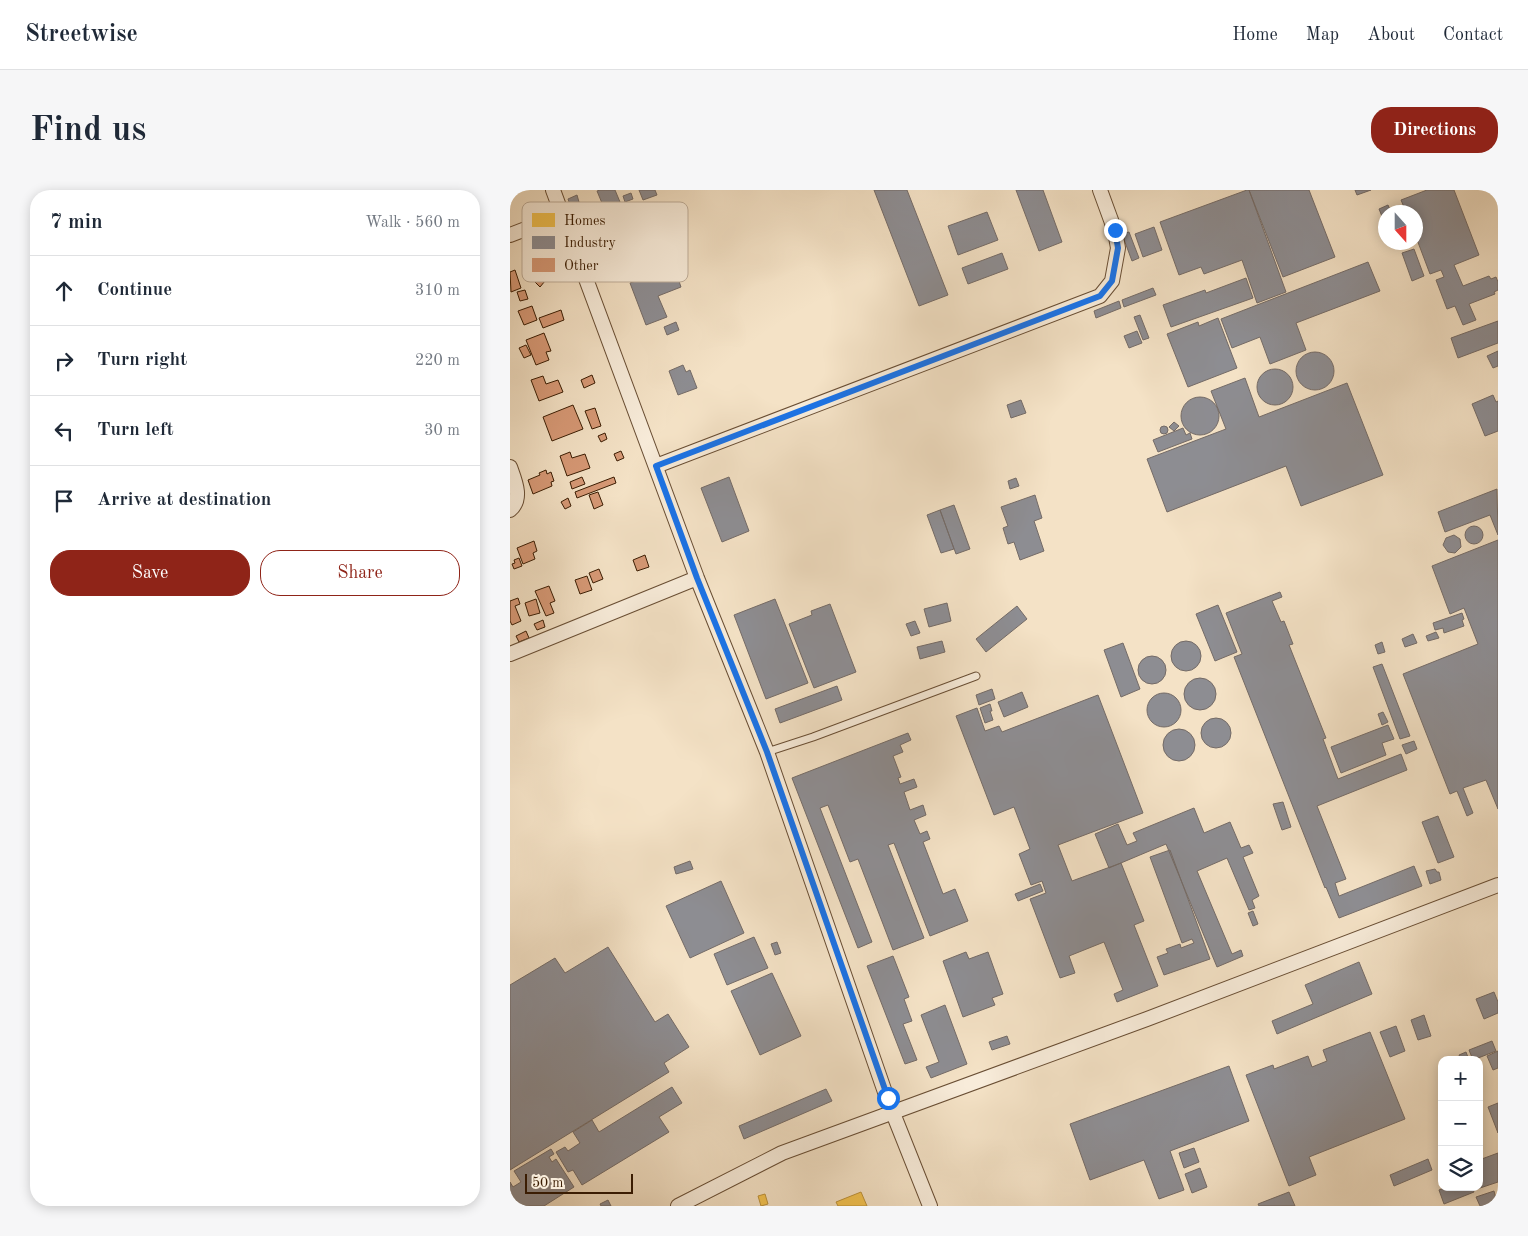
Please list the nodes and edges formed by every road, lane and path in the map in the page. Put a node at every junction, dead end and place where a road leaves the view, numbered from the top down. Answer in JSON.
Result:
{"nodes":[{"id":1,"x":553,"y":190,"type":"edge"},
{"id":2,"x":1100,"y":190,"type":"edge"},
{"id":3,"x":557,"y":202,"type":"edge"},
{"id":4,"x":522,"y":230,"type":"edge"},
{"id":5,"x":510,"y":235,"type":"edge"},
{"id":6,"x":587,"y":282,"type":"edge"},
{"id":7,"x":656,"y":466,"type":"junction"},
{"id":8,"x":510,"y":467,"type":"edge"},
{"id":9,"x":510,"y":510,"type":"edge"},
{"id":10,"x":697,"y":578,"type":"junction"},
{"id":11,"x":510,"y":654,"type":"edge"},
{"id":12,"x":976,"y":676,"type":"dead end"},
{"id":13,"x":767,"y":752,"type":"junction"},
{"id":14,"x":1498,"y":885,"type":"edge"},
{"id":15,"x":893,"y":1112,"type":"junction"},
{"id":16,"x":678,"y":1206,"type":"edge"},
{"id":17,"x":930,"y":1206,"type":"edge"}],
"edges":[{"from":1,"to":3,"type":"street"},
{"from":2,"to":7,"type":"street"},
{"from":4,"to":5,"type":"street"},
{"from":6,"to":7,"type":"street"},
{"from":7,"to":10,"type":"street"},
{"from":8,"to":9,"type":"street"},
{"from":10,"to":11,"type":"street"},
{"from":10,"to":13,"type":"street"},
{"from":12,"to":13,"type":"lane"},
{"from":13,"to":15,"type":"street"},
{"from":14,"to":15,"type":"street"},
{"from":15,"to":16,"type":"street"},
{"from":15,"to":17,"type":"street"}]}
